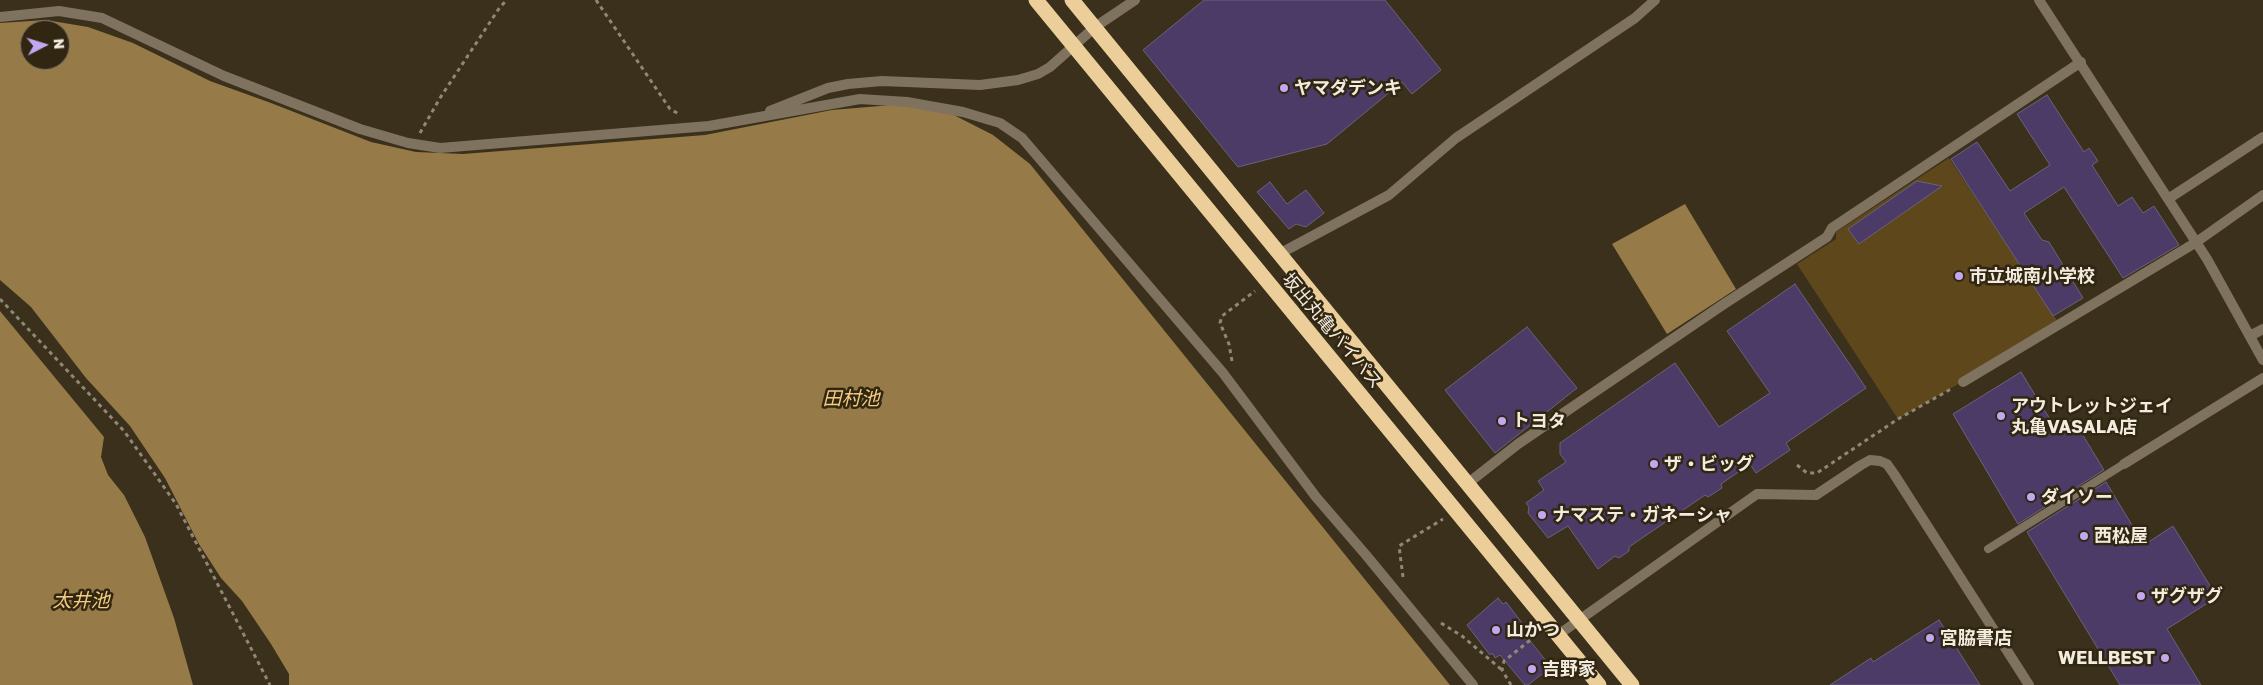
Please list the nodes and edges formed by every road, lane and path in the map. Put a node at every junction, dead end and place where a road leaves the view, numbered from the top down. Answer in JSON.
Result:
{"nodes":[{"id":1,"x":507,"y":0,"type":"edge"},
{"id":2,"x":596,"y":0,"type":"edge"},
{"id":3,"x":1036,"y":0,"type":"edge"},
{"id":4,"x":1072,"y":0,"type":"edge"},
{"id":5,"x":1135,"y":0,"type":"edge"},
{"id":6,"x":1655,"y":0,"type":"edge"},
{"id":7,"x":2039,"y":0,"type":"edge"},
{"id":8,"x":0,"y":17,"type":"edge"},
{"id":9,"x":1094,"y":28,"type":"junction"},
{"id":10,"x":1074,"y":47,"type":"junction"},
{"id":11,"x":2081,"y":62,"type":"junction"},
{"id":12,"x":766,"y":116,"type":"junction"},
{"id":13,"x":684,"y":117,"type":"dead end"},
{"id":14,"x":2263,"y":137,"type":"edge"},
{"id":15,"x":418,"y":144,"type":"junction"},
{"id":16,"x":2263,"y":195,"type":"edge"},
{"id":17,"x":2168,"y":199,"type":"junction"},
{"id":18,"x":2195,"y":243,"type":"junction"},
{"id":19,"x":1280,"y":254,"type":"junction"},
{"id":20,"x":1267,"y":282,"type":"junction"},
{"id":21,"x":0,"y":299,"type":"edge"},
{"id":22,"x":2263,"y":329,"type":"edge"},
{"id":23,"x":2250,"y":336,"type":"junction"},
{"id":24,"x":2263,"y":360,"type":"edge"},
{"id":25,"x":2263,"y":378,"type":"edge"},
{"id":26,"x":1227,"y":379,"type":"junction"},
{"id":27,"x":1963,"y":382,"type":"joint"},
{"id":28,"x":2124,"y":464,"type":"joint"},
{"id":29,"x":1797,"y":465,"type":"dead end"},
{"id":30,"x":1468,"y":484,"type":"junction"},
{"id":31,"x":1457,"y":512,"type":"junction"},
{"id":32,"x":1988,"y":549,"type":"dead end"},
{"id":33,"x":1402,"y":599,"type":"junction"},
{"id":34,"x":1417,"y":617,"type":"junction"},
{"id":35,"x":1578,"y":619,"type":"junction"},
{"id":36,"x":1554,"y":630,"type":"junction"},
{"id":37,"x":1502,"y":670,"type":"junction"},
{"id":38,"x":270,"y":685,"type":"edge"},
{"id":39,"x":1473,"y":685,"type":"edge"},
{"id":40,"x":1511,"y":685,"type":"edge"},
{"id":41,"x":1599,"y":685,"type":"edge"},
{"id":42,"x":1632,"y":685,"type":"edge"},
{"id":43,"x":2029,"y":685,"type":"edge"}],
"edges":[{"from":1,"to":15,"type":"path"},
{"from":2,"to":13,"type":"path"},
{"from":3,"to":10,"type":"highway","name":"坂出丸亀バイパス"},
{"from":4,"to":9,"type":"highway","name":"坂出丸亀バイパス"},
{"from":5,"to":9,"type":"street"},
{"from":6,"to":19,"type":"street"},
{"from":7,"to":11,"type":"street"},
{"from":8,"to":15,"type":"street"},
{"from":9,"to":10,"type":"street"},
{"from":9,"to":19,"type":"highway","name":"坂出丸亀バイパス"},
{"from":10,"to":12,"type":"street"},
{"from":10,"to":20,"type":"highway","name":"坂出丸亀バイパス"},
{"from":11,"to":17,"type":"street"},
{"from":11,"to":30,"type":"street"},
{"from":12,"to":15,"type":"street"},
{"from":12,"to":26,"type":"street"},
{"from":14,"to":17,"type":"street"},
{"from":16,"to":18,"type":"street"},
{"from":17,"to":18,"type":"street"},
{"from":18,"to":23,"type":"street"},
{"from":18,"to":27,"type":"street"},
{"from":19,"to":30,"type":"highway","name":"坂出丸亀バイパス"},
{"from":20,"to":26,"type":"path"},
{"from":20,"to":31,"type":"highway","name":"坂出丸亀バイパス"},
{"from":21,"to":38,"type":"path"},
{"from":22,"to":23,"type":"street"},
{"from":23,"to":24,"type":"street"},
{"from":25,"to":28,"type":"street"},
{"from":26,"to":33,"type":"street"},
{"from":27,"to":29,"type":"path"},
{"from":28,"to":32,"type":"lane"},
{"from":30,"to":35,"type":"highway","name":"坂出丸亀バイパス"},
{"from":31,"to":33,"type":"path"},
{"from":31,"to":36,"type":"highway","name":"坂出丸亀バイパス"},
{"from":33,"to":34,"type":"street"},
{"from":34,"to":37,"type":"path"},
{"from":34,"to":39,"type":"street"},
{"from":35,"to":36,"type":"street"},
{"from":35,"to":42,"type":"highway","name":"坂出丸亀バイパス"},
{"from":35,"to":43,"type":"street"},
{"from":36,"to":37,"type":"path"},
{"from":36,"to":41,"type":"highway","name":"坂出丸亀バイパス"},
{"from":37,"to":40,"type":"path"}]}
